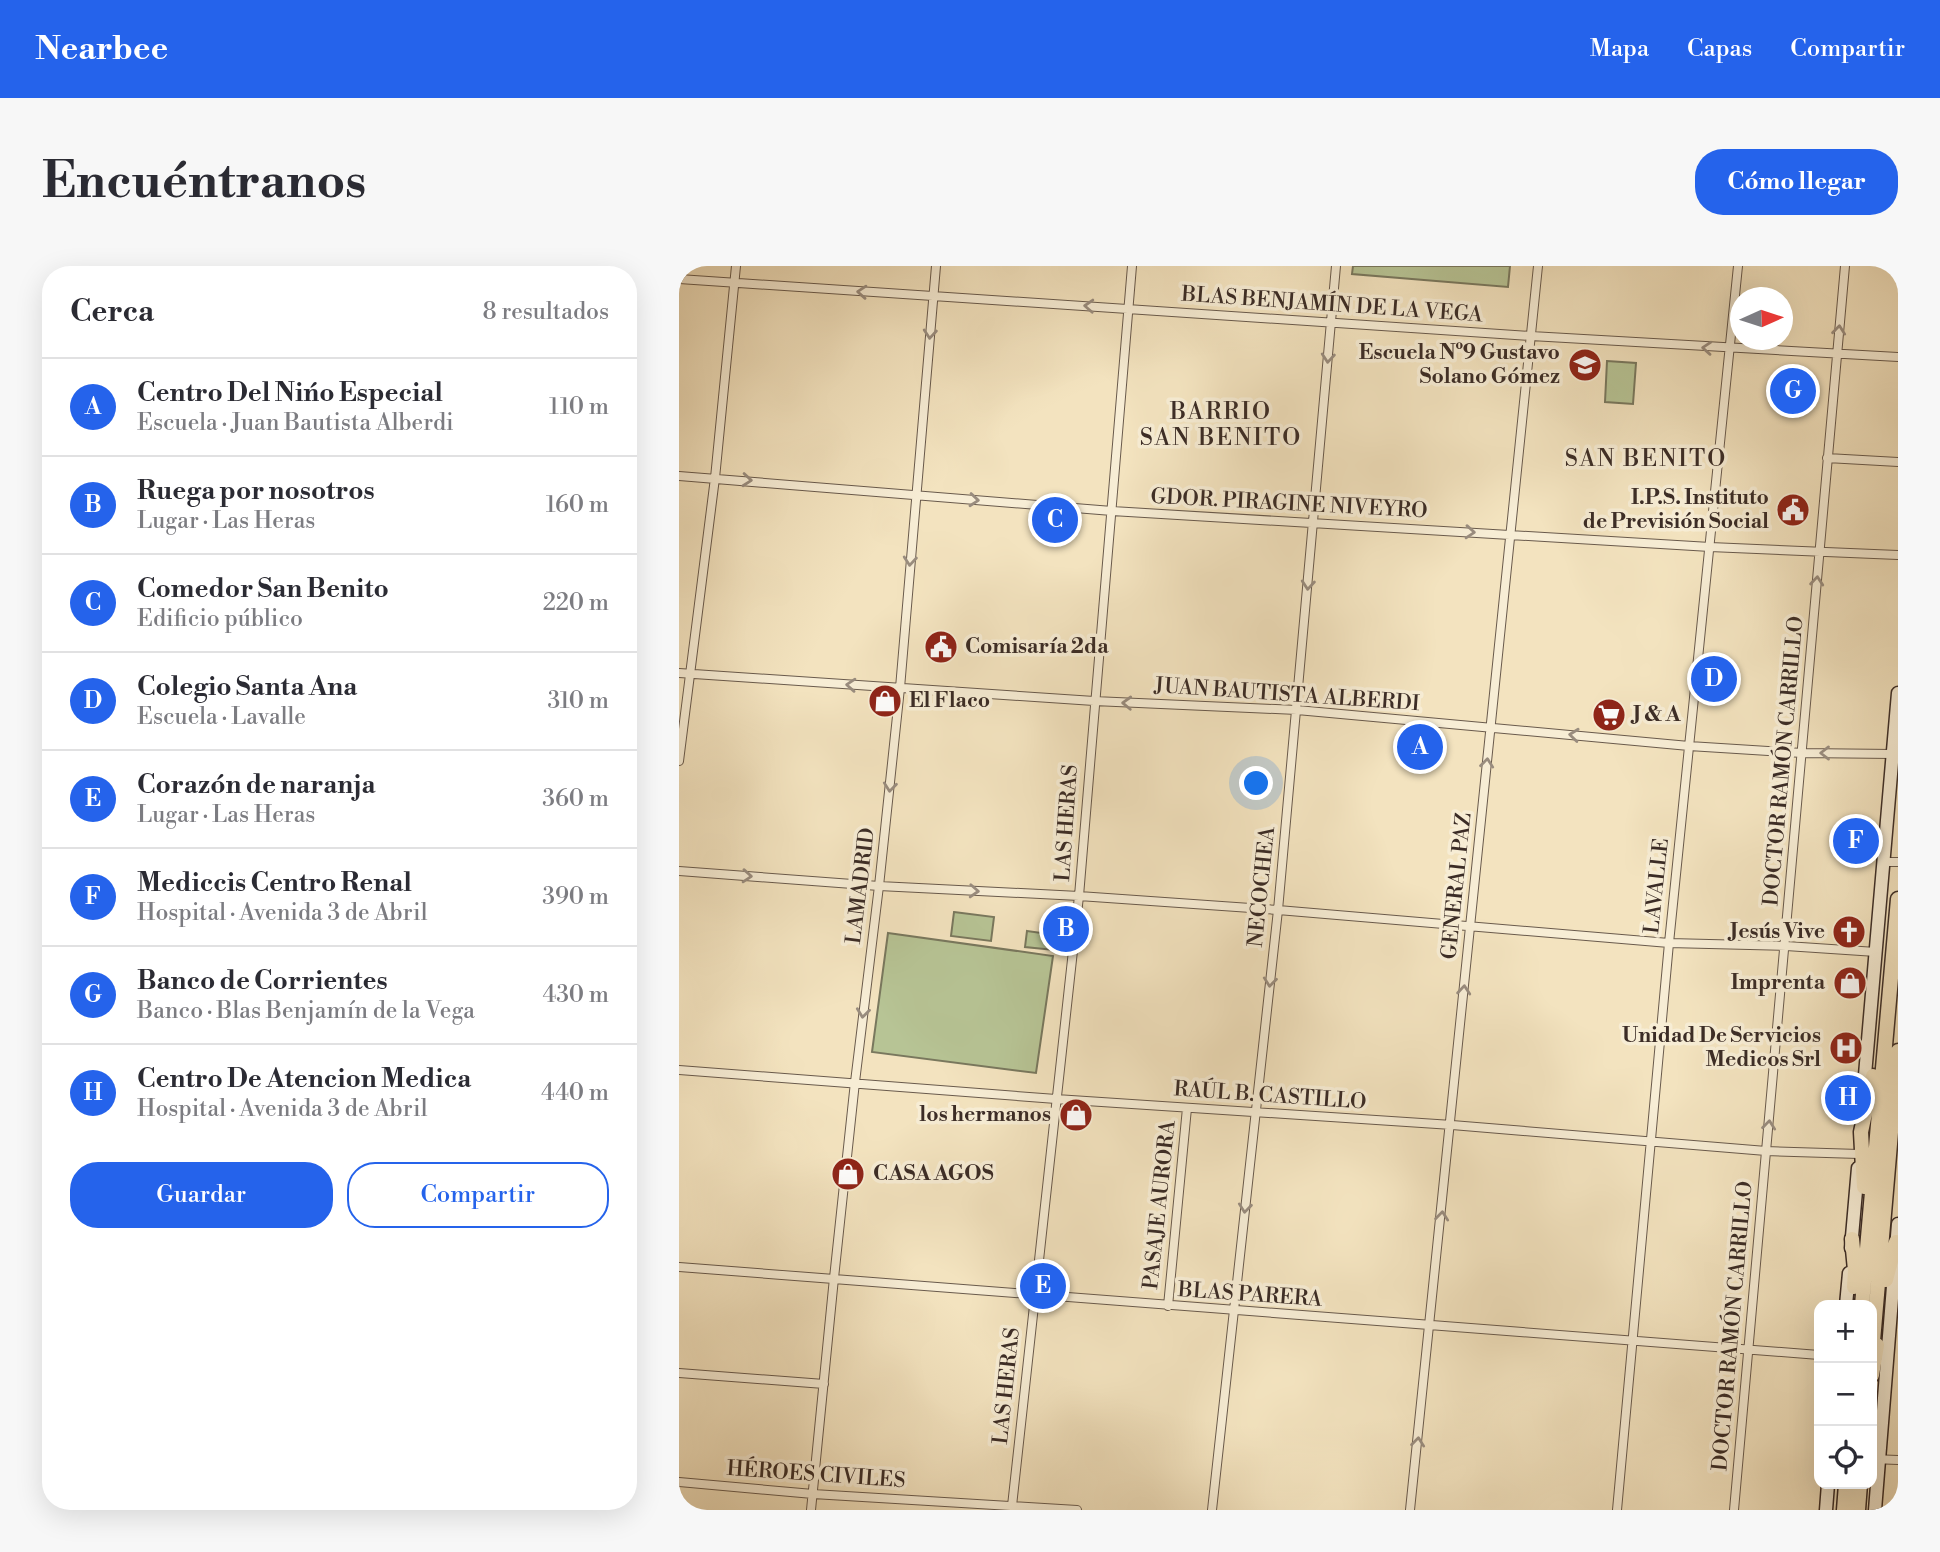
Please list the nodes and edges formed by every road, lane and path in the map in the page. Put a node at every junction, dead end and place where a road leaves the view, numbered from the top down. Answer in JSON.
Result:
{"nodes":[{"id":1,"x":736,"y":266,"type":"edge"},
{"id":2,"x":936,"y":266,"type":"edge"},
{"id":3,"x":1132,"y":266,"type":"edge"},
{"id":4,"x":1336,"y":266,"type":"edge"},
{"id":5,"x":1538,"y":266,"type":"edge"},
{"id":6,"x":1738,"y":266,"type":"edge"},
{"id":7,"x":1845,"y":266,"type":"edge"},
{"id":8,"x":679,"y":279,"type":"edge"},
{"id":9,"x":735,"y":283,"type":"junction"},
{"id":10,"x":1736,"y":287,"type":"edge"},
{"id":11,"x":933,"y":297,"type":"junction"},
{"id":12,"x":1128,"y":308,"type":"junction"},
{"id":13,"x":1331,"y":321,"type":"junction"},
{"id":14,"x":1531,"y":336,"type":"junction"},
{"id":15,"x":1730,"y":349,"type":"edge"},
{"id":16,"x":1731,"y":350,"type":"edge"},
{"id":17,"x":1748,"y":350,"type":"edge"},
{"id":18,"x":1836,"y":355,"type":"junction"},
{"id":19,"x":1898,"y":357,"type":"edge"},
{"id":20,"x":1827,"y":458,"type":"junction"},
{"id":21,"x":1898,"y":462,"type":"edge"},
{"id":22,"x":679,"y":476,"type":"edge"},
{"id":23,"x":715,"y":478,"type":"junction"},
{"id":24,"x":916,"y":495,"type":"junction"},
{"id":25,"x":1112,"y":511,"type":"junction"},
{"id":26,"x":1314,"y":523,"type":"junction"},
{"id":27,"x":1511,"y":535,"type":"junction"},
{"id":28,"x":1710,"y":547,"type":"junction"},
{"id":29,"x":1820,"y":553,"type":"junction"},
{"id":30,"x":1898,"y":555,"type":"edge"},
{"id":31,"x":679,"y":673,"type":"edge"},
{"id":32,"x":689,"y":674,"type":"junction"},
{"id":33,"x":899,"y":688,"type":"junction"},
{"id":34,"x":1898,"y":693,"type":"edge"},
{"id":35,"x":1094,"y":701,"type":"junction"},
{"id":36,"x":1297,"y":710,"type":"junction"},
{"id":37,"x":1490,"y":726,"type":"junction"},
{"id":38,"x":1689,"y":746,"type":"junction"},
{"id":39,"x":1802,"y":753,"type":"junction"},
{"id":40,"x":1893,"y":754,"type":"junction"},
{"id":41,"x":679,"y":761,"type":"edge"},
{"id":42,"x":1892,"y":862,"type":"edge"},
{"id":43,"x":679,"y":871,"type":"edge"},
{"id":44,"x":880,"y":886,"type":"junction"},
{"id":45,"x":1079,"y":896,"type":"junction"},
{"id":46,"x":1898,"y":898,"type":"edge"},
{"id":47,"x":1278,"y":910,"type":"junction"},
{"id":48,"x":1470,"y":925,"type":"junction"},
{"id":49,"x":1669,"y":943,"type":"junction"},
{"id":50,"x":1786,"y":946,"type":"junction"},
{"id":51,"x":1876,"y":952,"type":"junction"},
{"id":52,"x":1898,"y":1051,"type":"edge"},
{"id":53,"x":1883,"y":1069,"type":"edge"},
{"id":54,"x":679,"y":1070,"type":"edge"},
{"id":55,"x":855,"y":1082,"type":"junction"},
{"id":56,"x":1056,"y":1099,"type":"junction"},
{"id":57,"x":1187,"y":1108,"type":"junction"},
{"id":58,"x":1256,"y":1113,"type":"junction"},
{"id":59,"x":1453,"y":1125,"type":"junction"},
{"id":60,"x":1861,"y":1132,"type":"junction"},
{"id":61,"x":1651,"y":1141,"type":"junction"},
{"id":62,"x":1766,"y":1151,"type":"junction"},
{"id":63,"x":1859,"y":1153,"type":"junction"},
{"id":64,"x":1898,"y":1224,"type":"edge"},
{"id":65,"x":1863,"y":1231,"type":"junction"},
{"id":66,"x":1897,"y":1235,"type":"edge"},
{"id":67,"x":679,"y":1267,"type":"edge"},
{"id":68,"x":834,"y":1278,"type":"junction"},
{"id":69,"x":1034,"y":1294,"type":"junction"},
{"id":70,"x":1847,"y":1300,"type":"edge"},
{"id":71,"x":1853,"y":1300,"type":"edge"},
{"id":72,"x":1862,"y":1300,"type":"edge"},
{"id":73,"x":1868,"y":1300,"type":"edge"},
{"id":74,"x":1168,"y":1306,"type":"junction"},
{"id":75,"x":1234,"y":1311,"type":"junction"},
{"id":76,"x":1431,"y":1325,"type":"junction"},
{"id":77,"x":1633,"y":1342,"type":"junction"},
{"id":78,"x":1749,"y":1351,"type":"junction"},
{"id":79,"x":1814,"y":1355,"type":"edge"},
{"id":80,"x":1874,"y":1363,"type":"edge"},
{"id":81,"x":679,"y":1373,"type":"edge"},
{"id":82,"x":824,"y":1384,"type":"junction"},
{"id":83,"x":1877,"y":1449,"type":"edge"},
{"id":84,"x":1877,"y":1460,"type":"edge"},
{"id":85,"x":1898,"y":1460,"type":"edge"},
{"id":86,"x":679,"y":1482,"type":"edge"},
{"id":87,"x":1828,"y":1489,"type":"edge"},
{"id":88,"x":1846,"y":1489,"type":"edge"},
{"id":89,"x":1860,"y":1489,"type":"edge"},
{"id":90,"x":1875,"y":1489,"type":"edge"},
{"id":91,"x":813,"y":1494,"type":"junction"},
{"id":92,"x":1011,"y":1506,"type":"junction"},
{"id":93,"x":811,"y":1510,"type":"edge"},
{"id":94,"x":1077,"y":1510,"type":"edge"},
{"id":95,"x":1212,"y":1510,"type":"edge"},
{"id":96,"x":1410,"y":1510,"type":"edge"},
{"id":97,"x":1617,"y":1510,"type":"edge"},
{"id":98,"x":1734,"y":1510,"type":"edge"},
{"id":99,"x":1826,"y":1510,"type":"edge"},
{"id":100,"x":1844,"y":1510,"type":"edge"},
{"id":101,"x":1858,"y":1510,"type":"edge"},
{"id":102,"x":1875,"y":1510,"type":"edge"}],
"edges":[{"from":1,"to":9,"type":"street"},
{"from":2,"to":11,"type":"street","name":"LAMADRID"},
{"from":3,"to":12,"type":"street","name":"LAS HERAS"},
{"from":4,"to":13,"type":"street","name":"NECOCHEA"},
{"from":5,"to":14,"type":"street","name":"GENERAL PAZ"},
{"from":6,"to":10,"type":"street","name":"LAVALLE"},
{"from":18,"to":7,"type":"street","name":"DOCTOR RAMÓN CARRILLO","one_way":true},
{"from":8,"to":9,"type":"street","name":"BLAS BENJAMÍN DE LA VEGA"},
{"from":11,"to":9,"type":"street","name":"BLAS BENJAMÍN DE LA VEGA","one_way":true},
{"from":9,"to":23,"type":"street"},
{"from":12,"to":11,"type":"street","name":"BLAS BENJAMÍN DE LA VEGA","one_way":true},
{"from":11,"to":24,"type":"street","name":"LAMADRID","one_way":true},
{"from":12,"to":13,"type":"street","name":"BLAS BENJAMÍN DE LA VEGA"},
{"from":12,"to":25,"type":"street","name":"LAS HERAS"},
{"from":13,"to":14,"type":"street","name":"BLAS BENJAMÍN DE LA VEGA"},
{"from":13,"to":26,"type":"street","name":"NECOCHEA","one_way":true},
{"from":15,"to":14,"type":"street","name":"BLAS BENJAMÍN DE LA VEGA","one_way":true},
{"from":14,"to":27,"type":"street","name":"GENERAL PAZ"},
{"from":16,"to":28,"type":"street","name":"LAVALLE"},
{"from":17,"to":18,"type":"street","name":"BLAS BENJAMÍN DE LA VEGA"},
{"from":18,"to":19,"type":"street","name":"BLAS BENJAMÍN DE LA VEGA"},
{"from":18,"to":20,"type":"street","name":"DOCTOR RAMÓN CARRILLO"},
{"from":20,"to":21,"type":"street"},
{"from":20,"to":29,"type":"street","name":"DOCTOR RAMÓN CARRILLO"},
{"from":22,"to":23,"type":"street","name":"GDOR. PIRAGINE NIVEYRO"},
{"from":23,"to":24,"type":"street","name":"GDOR. PIRAGINE NIVEYRO","one_way":true},
{"from":23,"to":32,"type":"street"},
{"from":24,"to":25,"type":"street","name":"GDOR. PIRAGINE NIVEYRO","one_way":true},
{"from":24,"to":33,"type":"street","name":"LAMADRID","one_way":true},
{"from":25,"to":26,"type":"street","name":"GDOR. PIRAGINE NIVEYRO"},
{"from":25,"to":35,"type":"street","name":"LAS HERAS"},
{"from":26,"to":27,"type":"street","name":"GDOR. PIRAGINE NIVEYRO","one_way":true},
{"from":26,"to":36,"type":"street","name":"NECOCHEA","one_way":true},
{"from":27,"to":28,"type":"street","name":"GDOR. PIRAGINE NIVEYRO"},
{"from":27,"to":37,"type":"street","name":"GENERAL PAZ"},
{"from":28,"to":29,"type":"street","name":"GDOR. PIRAGINE NIVEYRO"},
{"from":28,"to":38,"type":"street","name":"LAVALLE"},
{"from":29,"to":30,"type":"street","name":"GDOR. PIRAGINE NIVEYRO"},
{"from":39,"to":29,"type":"street","name":"DOCTOR RAMÓN CARRILLO","one_way":true},
{"from":31,"to":32,"type":"street","name":"JUAN BAUTISTA ALBERDI"},
{"from":33,"to":32,"type":"street","name":"JUAN BAUTISTA ALBERDI","one_way":true},
{"from":32,"to":41,"type":"street"},
{"from":33,"to":35,"type":"street","name":"JUAN BAUTISTA ALBERDI"},
{"from":33,"to":44,"type":"street","name":"LAMADRID","one_way":true},
{"from":34,"to":40,"type":"main road"},
{"from":36,"to":35,"type":"street","name":"JUAN BAUTISTA ALBERDI","one_way":true},
{"from":35,"to":45,"type":"street","name":"LAS HERAS"},
{"from":36,"to":37,"type":"street","name":"JUAN BAUTISTA ALBERDI"},
{"from":36,"to":47,"type":"street","name":"NECOCHEA"},
{"from":38,"to":37,"type":"street","name":"JUAN BAUTISTA ALBERDI","one_way":true},
{"from":48,"to":37,"type":"street","name":"GENERAL PAZ","one_way":true},
{"from":38,"to":39,"type":"street","name":"JUAN BAUTISTA ALBERDI"},
{"from":38,"to":49,"type":"street","name":"LAVALLE"},
{"from":40,"to":39,"type":"street","name":"JUAN BAUTISTA ALBERDI","one_way":true},
{"from":39,"to":50,"type":"street","name":"DOCTOR RAMÓN CARRILLO"},
{"from":40,"to":42,"type":"main road"},
{"from":42,"to":51,"type":"main road"},
{"from":43,"to":44,"type":"street","one_way":true},
{"from":44,"to":45,"type":"street","one_way":true},
{"from":44,"to":55,"type":"street","name":"LAMADRID","one_way":true},
{"from":45,"to":47,"type":"street"},
{"from":45,"to":56,"type":"street","name":"LAS HERAS"},
{"from":46,"to":53,"type":"highway"},
{"from":47,"to":48,"type":"street"},
{"from":47,"to":58,"type":"street","name":"NECOCHEA","one_way":true},
{"from":48,"to":49,"type":"street"},
{"from":59,"to":48,"type":"street","name":"GENERAL PAZ","one_way":true},
{"from":49,"to":50,"type":"street"},
{"from":49,"to":61,"type":"street","name":"LAVALLE"},
{"from":50,"to":51,"type":"street"},
{"from":62,"to":50,"type":"street","name":"DOCTOR RAMÓN CARRILLO","one_way":true},
{"from":51,"to":53,"type":"main road"},
{"from":52,"to":53,"type":"highway"},
{"from":53,"to":60,"type":"highway"},
{"from":53,"to":65,"type":"highway"},
{"from":54,"to":55,"type":"street","name":"RAÚL B. CASTILLO"},
{"from":55,"to":56,"type":"street","name":"RAÚL B. CASTILLO"},
{"from":55,"to":68,"type":"street","name":"LAMADRID"},
{"from":56,"to":57,"type":"street","name":"RAÚL B. CASTILLO"},
{"from":56,"to":69,"type":"street","name":"LAS HERAS"},
{"from":57,"to":58,"type":"street","name":"RAÚL B. CASTILLO"},
{"from":57,"to":74,"type":"street","name":"PASAJE AURORA"},
{"from":58,"to":59,"type":"street","name":"RAÚL B. CASTILLO"},
{"from":58,"to":75,"type":"street","name":"NECOCHEA","one_way":true},
{"from":59,"to":61,"type":"street","name":"RAÚL B. CASTILLO"},
{"from":76,"to":59,"type":"street","name":"GENERAL PAZ","one_way":true},
{"from":60,"to":63,"type":"main road"},
{"from":60,"to":65,"type":"highway"},
{"from":61,"to":62,"type":"street","name":"RAÚL B. CASTILLO"},
{"from":61,"to":77,"type":"street","name":"LAVALLE"},
{"from":62,"to":63,"type":"street","name":"RAÚL B. CASTILLO"},
{"from":62,"to":78,"type":"street","name":"DOCTOR RAMÓN CARRILLO"},
{"from":63,"to":65,"type":"main road"},
{"from":64,"to":66,"type":"main road"},
{"from":65,"to":66,"type":"street"},
{"from":65,"to":70,"type":"main road"},
{"from":65,"to":71,"type":"highway"},
{"from":65,"to":72,"type":"highway"},
{"from":65,"to":73,"type":"highway"},
{"from":66,"to":80,"type":"highway"},
{"from":66,"to":83,"type":"main road"},
{"from":67,"to":68,"type":"street","name":"BLAS PARERA"},
{"from":68,"to":69,"type":"street","name":"BLAS PARERA"},
{"from":68,"to":82,"type":"street","name":"LAMADRID"},
{"from":69,"to":74,"type":"street","name":"BLAS PARERA"},
{"from":69,"to":92,"type":"street","name":"LAS HERAS"},
{"from":74,"to":75,"type":"street","name":"BLAS PARERA"},
{"from":75,"to":76,"type":"street","name":"BLAS PARERA"},
{"from":75,"to":95,"type":"street","name":"NECOCHEA"},
{"from":76,"to":77,"type":"street","name":"BLAS PARERA"},
{"from":96,"to":76,"type":"street","name":"GENERAL PAZ","one_way":true},
{"from":77,"to":78,"type":"street","name":"BLAS PARERA"},
{"from":77,"to":97,"type":"street","name":"LAVALLE"},
{"from":78,"to":79,"type":"street","name":"BLAS PARERA"},
{"from":78,"to":98,"type":"street","name":"DOCTOR RAMÓN CARRILLO"},
{"from":81,"to":82,"type":"street"},
{"from":82,"to":91,"type":"street","name":"LAMADRID"},
{"from":84,"to":85,"type":"street"},
{"from":86,"to":91,"type":"street","name":"HÉROES CIVILES"},
{"from":87,"to":99,"type":"main road"},
{"from":88,"to":100,"type":"highway"},
{"from":89,"to":101,"type":"highway"},
{"from":90,"to":102,"type":"main road"},
{"from":91,"to":92,"type":"street","name":"HÉROES CIVILES"},
{"from":91,"to":93,"type":"street","name":"LAMADRID"},
{"from":92,"to":94,"type":"street","name":"HÉROES CIVILES"}]}
